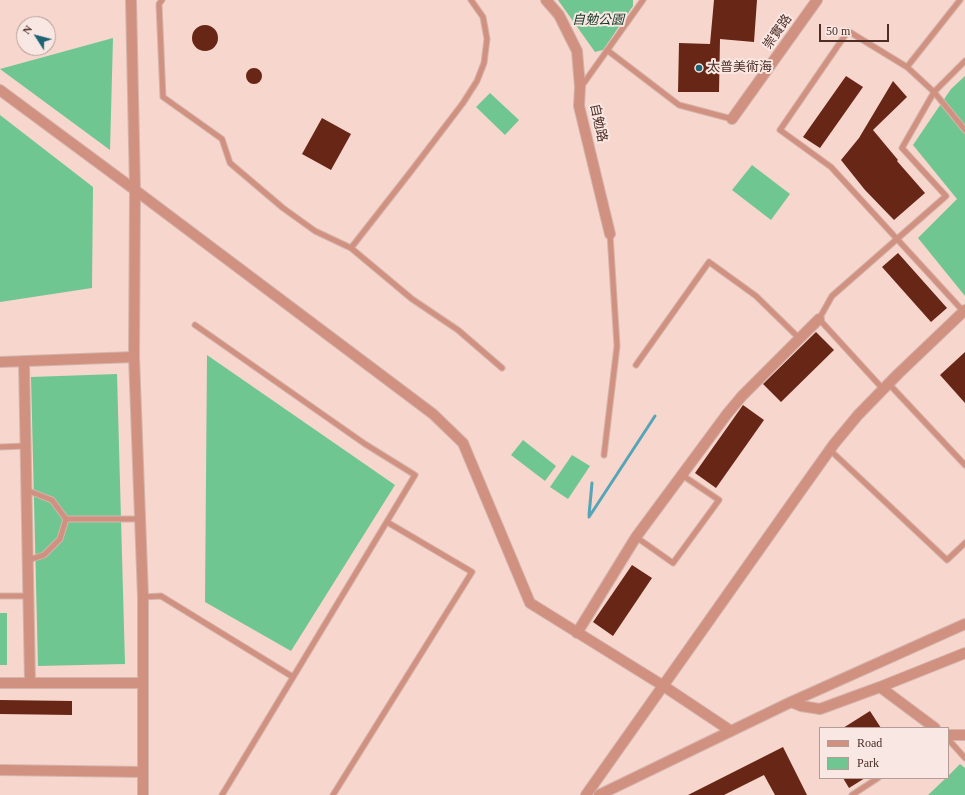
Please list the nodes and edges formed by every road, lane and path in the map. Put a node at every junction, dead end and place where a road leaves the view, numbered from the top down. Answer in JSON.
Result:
{"nodes":[{"id":1,"x":131,"y":0,"type":"edge"},
{"id":2,"x":162,"y":0,"type":"edge"},
{"id":3,"x":471,"y":0,"type":"edge"},
{"id":4,"x":546,"y":0,"type":"edge"},
{"id":5,"x":643,"y":0,"type":"edge"},
{"id":6,"x":817,"y":0,"type":"edge"},
{"id":7,"x":960,"y":0,"type":"edge"},
{"id":8,"x":607,"y":50,"type":"junction"},
{"id":9,"x":965,"y":61,"type":"edge"},
{"id":10,"x":907,"y":67,"type":"junction"},
{"id":11,"x":580,"y":87,"type":"junction"},
{"id":12,"x":0,"y":90,"type":"edge"},
{"id":13,"x":934,"y":92,"type":"junction"},
{"id":14,"x":732,"y":119,"type":"joint"},
{"id":15,"x":965,"y":130,"type":"edge"},
{"id":16,"x":135,"y":190,"type":"junction"},
{"id":17,"x":610,"y":234,"type":"joint"},
{"id":18,"x":897,"y":238,"type":"junction"},
{"id":19,"x":351,"y":248,"type":"junction"},
{"id":20,"x":964,"y":312,"type":"edge"},
{"id":21,"x":819,"y":319,"type":"junction"},
{"id":22,"x":194,"y":325,"type":"dead end"},
{"id":23,"x":800,"y":338,"type":"junction"},
{"id":24,"x":134,"y":357,"type":"junction"},
{"id":25,"x":24,"y":361,"type":"junction"},
{"id":26,"x":0,"y":362,"type":"edge"},
{"id":27,"x":636,"y":365,"type":"dead end"},
{"id":28,"x":502,"y":368,"type":"dead end"},
{"id":29,"x":886,"y":387,"type":"junction"},
{"id":30,"x":25,"y":446,"type":"junction"},
{"id":31,"x":0,"y":447,"type":"edge"},
{"id":32,"x":830,"y":450,"type":"junction"},
{"id":33,"x":604,"y":455,"type":"dead end"},
{"id":34,"x":965,"y":465,"type":"edge"},
{"id":35,"x":682,"y":475,"type":"junction"},
{"id":36,"x":26,"y":490,"type":"junction"},
{"id":37,"x":66,"y":519,"type":"junction"},
{"id":38,"x":140,"y":519,"type":"junction"},
{"id":39,"x":387,"y":522,"type":"junction"},
{"id":40,"x":636,"y":537,"type":"junction"},
{"id":41,"x":965,"y":543,"type":"edge"},
{"id":42,"x":28,"y":560,"type":"junction"},
{"id":43,"x":0,"y":596,"type":"edge"},
{"id":44,"x":28,"y":596,"type":"junction"},
{"id":45,"x":142,"y":597,"type":"junction"},
{"id":46,"x":965,"y":624,"type":"edge"},
{"id":47,"x":577,"y":633,"type":"junction"},
{"id":48,"x":965,"y":653,"type":"edge"},
{"id":49,"x":293,"y":677,"type":"junction"},
{"id":50,"x":0,"y":683,"type":"edge"},
{"id":51,"x":30,"y":683,"type":"junction"},
{"id":52,"x":142,"y":683,"type":"junction"},
{"id":53,"x":662,"y":686,"type":"junction"},
{"id":54,"x":880,"y":687,"type":"junction"},
{"id":55,"x":791,"y":702,"type":"junction"},
{"id":56,"x":934,"y":727,"type":"edge"},
{"id":57,"x":731,"y":731,"type":"junction"},
{"id":58,"x":949,"y":735,"type":"edge"},
{"id":59,"x":965,"y":735,"type":"edge"},
{"id":60,"x":949,"y":740,"type":"edge"},
{"id":61,"x":965,"y":758,"type":"edge"},
{"id":62,"x":0,"y":770,"type":"edge"},
{"id":63,"x":143,"y":772,"type":"junction"},
{"id":64,"x":876,"y":779,"type":"edge"},
{"id":65,"x":143,"y":795,"type":"edge"},
{"id":66,"x":222,"y":795,"type":"edge"},
{"id":67,"x":333,"y":795,"type":"edge"},
{"id":68,"x":586,"y":795,"type":"edge"},
{"id":69,"x":599,"y":795,"type":"edge"},
{"id":70,"x":852,"y":795,"type":"edge"}],
"edges":[{"from":1,"to":16,"type":"street"},
{"from":2,"to":19,"type":"lane"},
{"from":3,"to":19,"type":"lane"},
{"from":4,"to":11,"type":"street","name":"自勉路"},
{"from":5,"to":8,"type":"lane"},
{"from":6,"to":14,"type":"street","name":"崇實路"},
{"from":7,"to":10,"type":"lane"},
{"from":8,"to":11,"type":"lane"},
{"from":8,"to":14,"type":"lane"},
{"from":9,"to":13,"type":"lane"},
{"from":10,"to":13,"type":"lane"},
{"from":10,"to":18,"type":"lane"},
{"from":11,"to":17,"type":"street","name":"自勉路"},
{"from":12,"to":16,"type":"street"},
{"from":13,"to":15,"type":"lane"},
{"from":13,"to":18,"type":"lane"},
{"from":16,"to":24,"type":"street"},
{"from":16,"to":47,"type":"street"},
{"from":17,"to":33,"type":"lane"},
{"from":18,"to":20,"type":"lane"},
{"from":18,"to":21,"type":"lane"},
{"from":19,"to":28,"type":"lane"},
{"from":20,"to":29,"type":"street"},
{"from":21,"to":23,"type":"street"},
{"from":21,"to":29,"type":"lane"},
{"from":22,"to":39,"type":"lane"},
{"from":23,"to":27,"type":"lane"},
{"from":23,"to":35,"type":"street"},
{"from":24,"to":25,"type":"street"},
{"from":24,"to":38,"type":"street"},
{"from":25,"to":26,"type":"street"},
{"from":25,"to":30,"type":"street"},
{"from":29,"to":32,"type":"street"},
{"from":29,"to":34,"type":"lane"},
{"from":30,"to":31,"type":"lane"},
{"from":30,"to":36,"type":"street"},
{"from":32,"to":41,"type":"lane"},
{"from":32,"to":53,"type":"street"},
{"from":35,"to":40,"type":"street"},
{"from":35,"to":40,"type":"lane"},
{"from":36,"to":37,"type":"lane"},
{"from":36,"to":42,"type":"street"},
{"from":37,"to":38,"type":"lane"},
{"from":37,"to":42,"type":"lane"},
{"from":38,"to":45,"type":"street"},
{"from":39,"to":49,"type":"lane"},
{"from":39,"to":67,"type":"lane"},
{"from":40,"to":47,"type":"street"},
{"from":42,"to":44,"type":"street"},
{"from":43,"to":44,"type":"lane"},
{"from":44,"to":51,"type":"street"},
{"from":45,"to":49,"type":"lane"},
{"from":45,"to":52,"type":"street"},
{"from":46,"to":55,"type":"street"},
{"from":47,"to":53,"type":"street"},
{"from":48,"to":54,"type":"street"},
{"from":49,"to":66,"type":"lane"},
{"from":50,"to":51,"type":"street"},
{"from":51,"to":52,"type":"street"},
{"from":52,"to":63,"type":"street"},
{"from":53,"to":57,"type":"street"},
{"from":53,"to":68,"type":"street"},
{"from":54,"to":55,"type":"street"},
{"from":54,"to":56,"type":"street"},
{"from":55,"to":57,"type":"street"},
{"from":57,"to":69,"type":"street"},
{"from":58,"to":59,"type":"street"},
{"from":60,"to":61,"type":"lane"},
{"from":62,"to":63,"type":"street"},
{"from":63,"to":65,"type":"street"},
{"from":64,"to":70,"type":"lane"}]}
